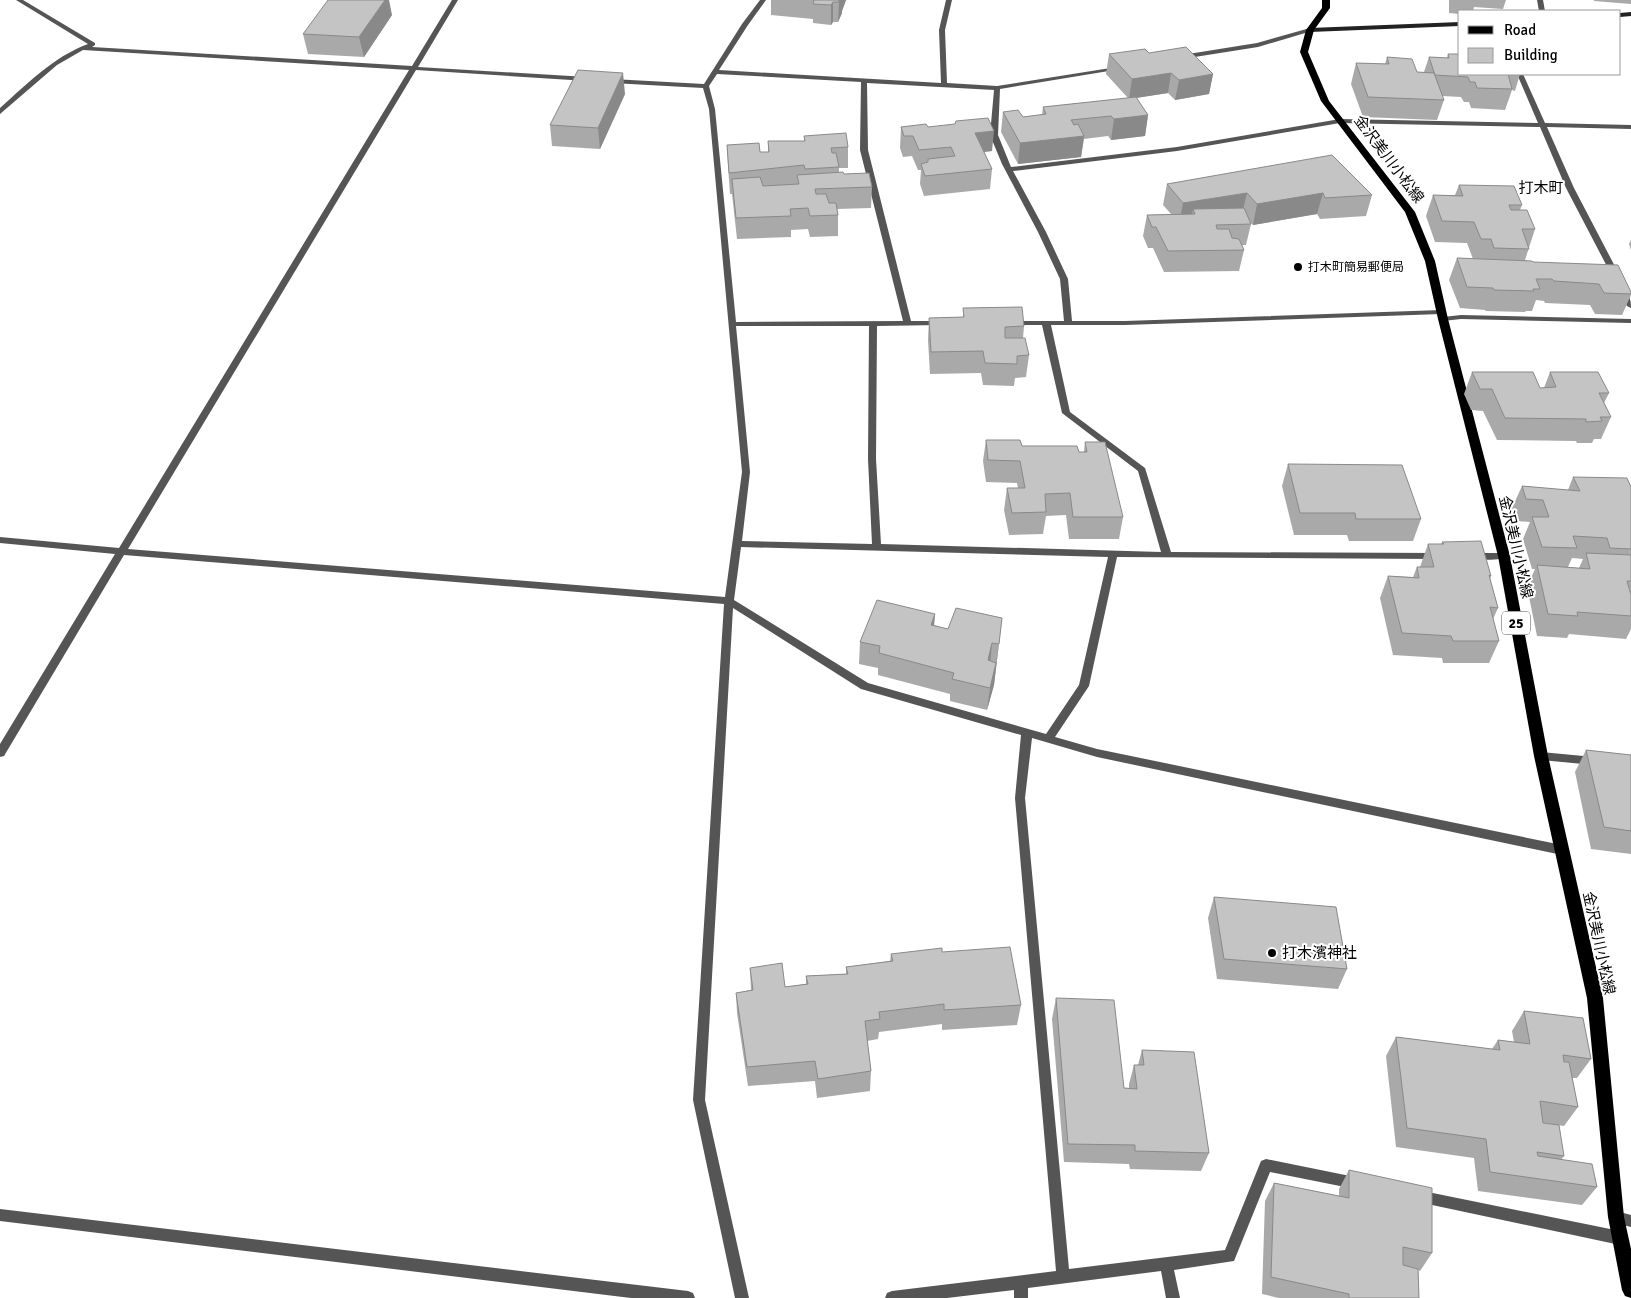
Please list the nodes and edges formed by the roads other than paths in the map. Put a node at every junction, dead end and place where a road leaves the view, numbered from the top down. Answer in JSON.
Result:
{"nodes":[{"id":1,"x":19,"y":0,"type":"edge"},
{"id":2,"x":455,"y":0,"type":"edge"},
{"id":3,"x":763,"y":0,"type":"edge"},
{"id":4,"x":949,"y":0,"type":"edge"},
{"id":5,"x":1326,"y":0,"type":"edge"},
{"id":6,"x":1458,"y":24,"type":"edge"},
{"id":7,"x":1310,"y":30,"type":"junction"},
{"id":8,"x":83,"y":48,"type":"junction"},
{"id":9,"x":1170,"y":59,"type":"edge"},
{"id":10,"x":1131,"y":65,"type":"edge"},
{"id":11,"x":414,"y":69,"type":"junction"},
{"id":12,"x":714,"y":72,"type":"junction"},
{"id":13,"x":1520,"y":75,"type":"edge"},
{"id":14,"x":599,"y":80,"type":"edge"},
{"id":15,"x":608,"y":80,"type":"edge"},
{"id":16,"x":864,"y":81,"type":"junction"},
{"id":17,"x":944,"y":85,"type":"junction"},
{"id":18,"x":706,"y":86,"type":"junction"},
{"id":19,"x":997,"y":88,"type":"junction"},
{"id":20,"x":0,"y":112,"type":"edge"},
{"id":21,"x":1340,"y":121,"type":"junction"},
{"id":22,"x":1543,"y":125,"type":"junction"},
{"id":23,"x":1631,"y":127,"type":"edge"},
{"id":24,"x":1009,"y":169,"type":"junction"},
{"id":25,"x":1631,"y":306,"type":"edge"},
{"id":26,"x":1442,"y":316,"type":"junction"},
{"id":27,"x":1631,"y":321,"type":"edge"},
{"id":28,"x":873,"y":323,"type":"junction"},
{"id":29,"x":908,"y":323,"type":"junction"},
{"id":30,"x":947,"y":323,"type":"edge"},
{"id":31,"x":1006,"y":323,"type":"edge"},
{"id":32,"x":1046,"y":323,"type":"junction"},
{"id":33,"x":1068,"y":323,"type":"junction"},
{"id":34,"x":732,"y":324,"type":"junction"},
{"id":35,"x":0,"y":540,"type":"edge"},
{"id":36,"x":736,"y":544,"type":"junction"},
{"id":37,"x":877,"y":548,"type":"junction"},
{"id":38,"x":123,"y":552,"type":"junction"},
{"id":39,"x":1113,"y":554,"type":"junction"},
{"id":40,"x":1167,"y":555,"type":"junction"},
{"id":41,"x":1445,"y":556,"type":"edge"},
{"id":42,"x":1464,"y":556,"type":"edge"},
{"id":43,"x":1504,"y":556,"type":"junction"},
{"id":44,"x":729,"y":601,"type":"junction"},
{"id":45,"x":1027,"y":732,"type":"junction"},
{"id":46,"x":1048,"y":739,"type":"junction"},
{"id":47,"x":0,"y":753,"type":"edge"},
{"id":48,"x":1541,"y":756,"type":"junction"},
{"id":49,"x":1604,"y":762,"type":"edge"},
{"id":50,"x":1562,"y":850,"type":"junction"},
{"id":51,"x":1372,"y":1187,"type":"edge"},
{"id":52,"x":1400,"y":1193,"type":"edge"},
{"id":53,"x":0,"y":1215,"type":"edge"},
{"id":54,"x":1616,"y":1217,"type":"junction"},
{"id":55,"x":1631,"y":1221,"type":"edge"},
{"id":56,"x":1620,"y":1238,"type":"junction"},
{"id":57,"x":1166,"y":1264,"type":"junction"},
{"id":58,"x":1062,"y":1277,"type":"junction"},
{"id":59,"x":1021,"y":1282,"type":"junction"},
{"id":60,"x":1631,"y":1290,"type":"edge"},
{"id":61,"x":688,"y":1298,"type":"edge"},
{"id":62,"x":742,"y":1298,"type":"edge"},
{"id":63,"x":892,"y":1298,"type":"edge"},
{"id":64,"x":1021,"y":1298,"type":"edge"},
{"id":65,"x":1173,"y":1298,"type":"edge"}],
"edges":[{"from":1,"to":8,"type":"street"},
{"from":2,"to":11,"type":"street"},
{"from":3,"to":12,"type":"street"},
{"from":4,"to":17,"type":"street"},
{"from":5,"to":7,"type":"main road","name":"金沢美川小松線","number":"25"},
{"from":6,"to":7,"type":"street"},
{"from":7,"to":9,"type":"street"},
{"from":7,"to":21,"type":"main road","name":"金沢美川小松線","number":"25"},
{"from":8,"to":11,"type":"street"},
{"from":8,"to":20,"type":"street"},
{"from":10,"to":19,"type":"street"},
{"from":11,"to":14,"type":"street"},
{"from":11,"to":38,"type":"street"},
{"from":12,"to":16,"type":"street"},
{"from":12,"to":18,"type":"street"},
{"from":13,"to":22,"type":"street"},
{"from":15,"to":18,"type":"street"},
{"from":16,"to":17,"type":"street"},
{"from":16,"to":29,"type":"street"},
{"from":17,"to":19,"type":"street"},
{"from":18,"to":34,"type":"street"},
{"from":19,"to":24,"type":"street"},
{"from":21,"to":22,"type":"street"},
{"from":21,"to":24,"type":"street"},
{"from":21,"to":26,"type":"main road","name":"金沢美川小松線","number":"25"},
{"from":22,"to":23,"type":"street"},
{"from":22,"to":25,"type":"street"},
{"from":24,"to":33,"type":"street"},
{"from":26,"to":27,"type":"street"},
{"from":26,"to":33,"type":"street"},
{"from":26,"to":43,"type":"main road","name":"金沢美川小松線","number":"25"},
{"from":28,"to":29,"type":"street"},
{"from":28,"to":34,"type":"street"},
{"from":28,"to":37,"type":"street"},
{"from":29,"to":30,"type":"street"},
{"from":31,"to":32,"type":"street"},
{"from":32,"to":33,"type":"street"},
{"from":32,"to":40,"type":"street"},
{"from":34,"to":36,"type":"street"},
{"from":35,"to":38,"type":"street"},
{"from":36,"to":37,"type":"street"},
{"from":36,"to":44,"type":"street"},
{"from":37,"to":39,"type":"street"},
{"from":38,"to":44,"type":"street"},
{"from":38,"to":47,"type":"street"},
{"from":39,"to":40,"type":"street"},
{"from":39,"to":46,"type":"street"},
{"from":40,"to":41,"type":"street"},
{"from":42,"to":43,"type":"street"},
{"from":43,"to":48,"type":"main road","name":"金沢美川小松線","number":"25"},
{"from":44,"to":45,"type":"street"},
{"from":44,"to":62,"type":"street"},
{"from":45,"to":46,"type":"street"},
{"from":45,"to":58,"type":"street"},
{"from":46,"to":50,"type":"street"},
{"from":48,"to":49,"type":"street"},
{"from":48,"to":50,"type":"main road","name":"金沢美川小松線","number":"25"},
{"from":50,"to":54,"type":"main road","name":"金沢美川小松線","number":"25"},
{"from":51,"to":57,"type":"street"},
{"from":52,"to":56,"type":"street"},
{"from":53,"to":61,"type":"street"},
{"from":54,"to":55,"type":"street"},
{"from":54,"to":56,"type":"main road","name":"金沢美川小松線","number":"25"},
{"from":56,"to":60,"type":"main road","name":"金沢美川小松線","number":"25"},
{"from":57,"to":58,"type":"street"},
{"from":57,"to":65,"type":"street"},
{"from":58,"to":59,"type":"street"},
{"from":59,"to":63,"type":"street"},
{"from":59,"to":64,"type":"street"}]}
